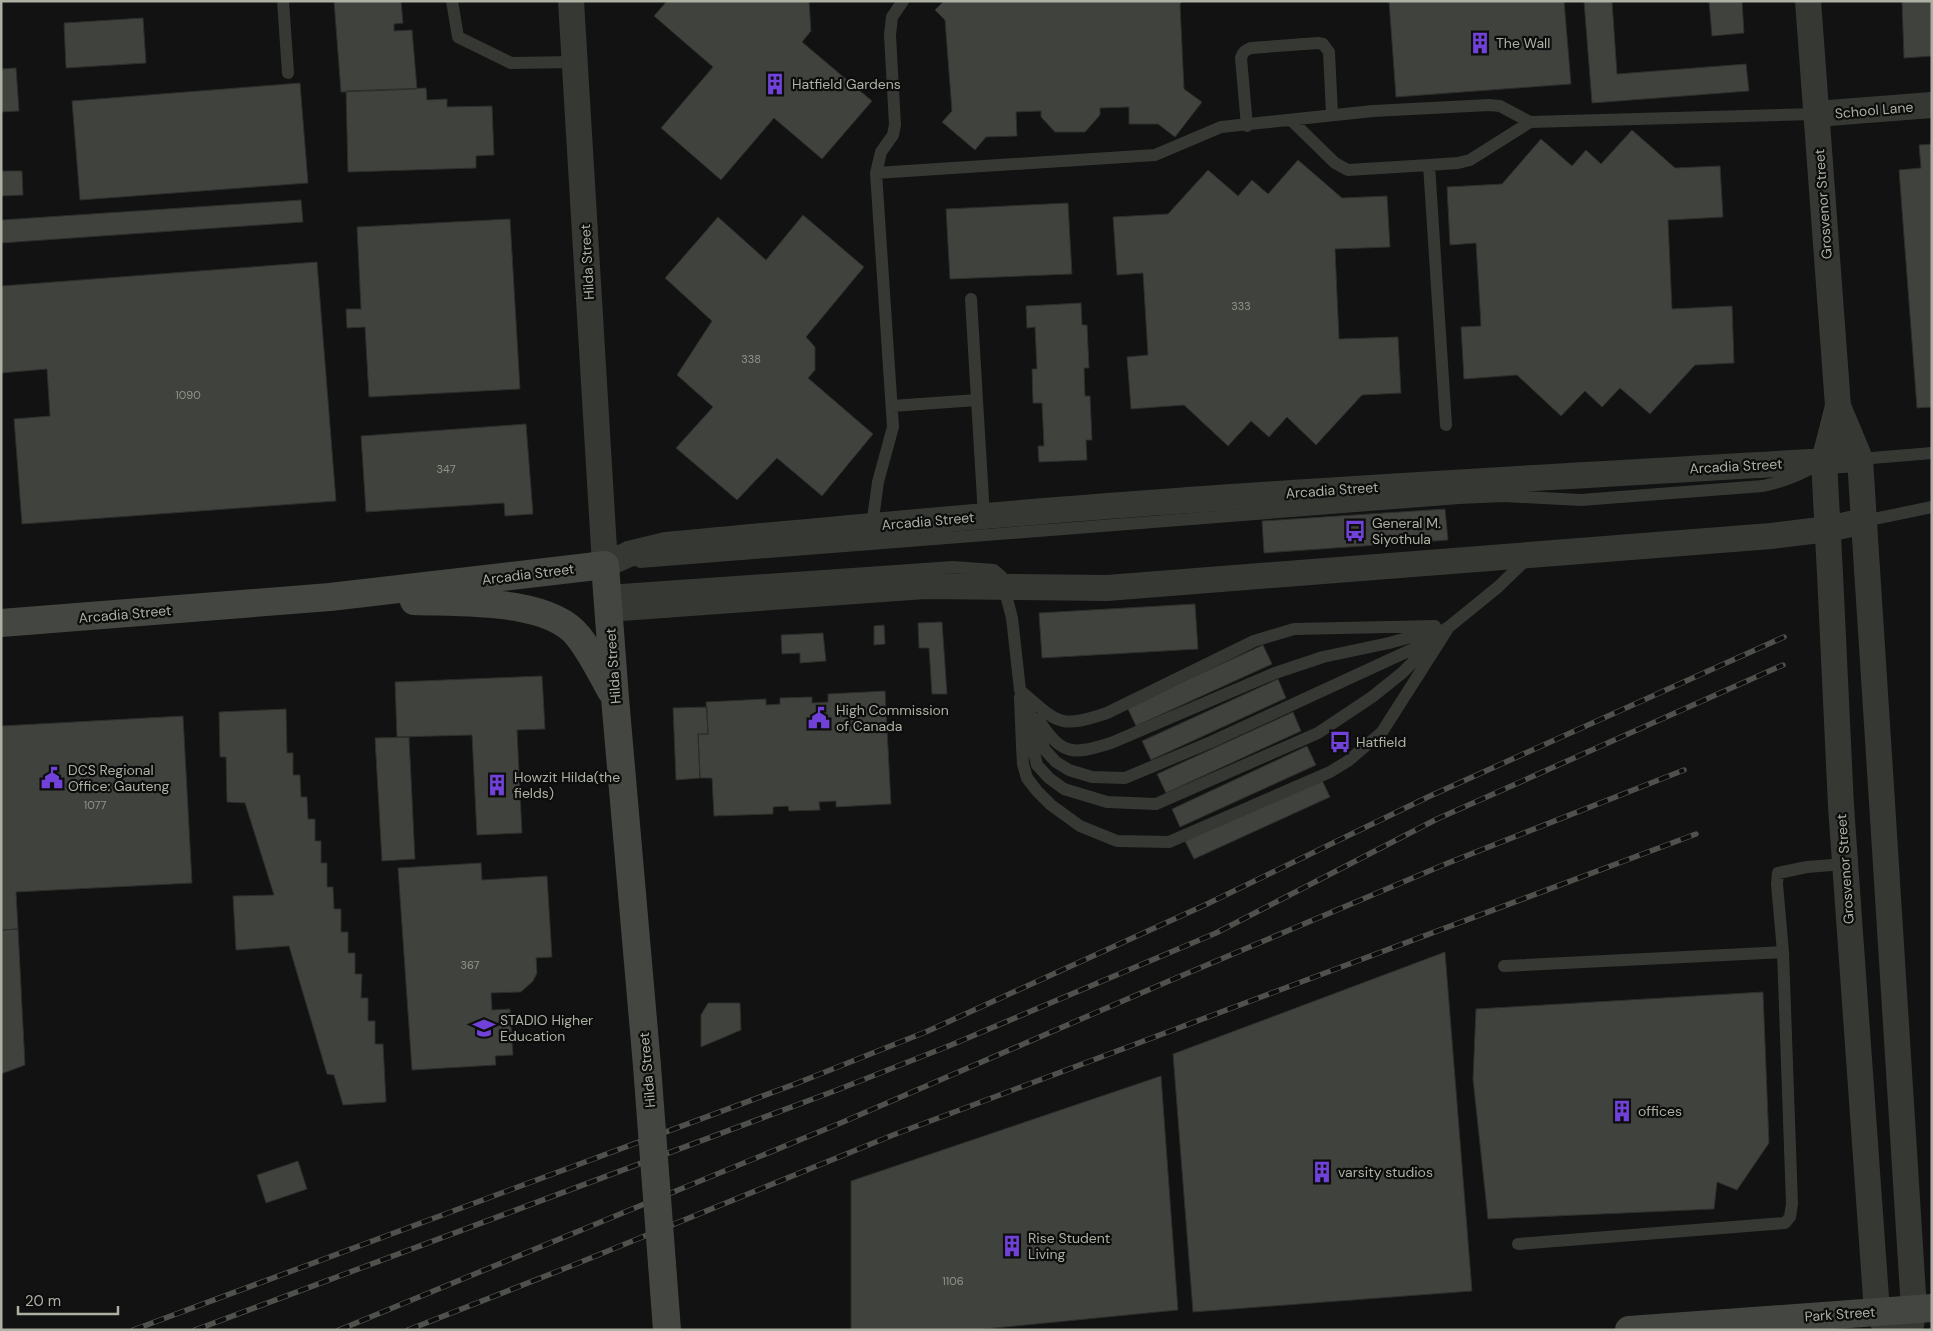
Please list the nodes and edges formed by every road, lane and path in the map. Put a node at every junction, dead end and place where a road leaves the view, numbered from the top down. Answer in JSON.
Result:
{"nodes":[{"id":1,"x":283,"y":1,"type":"edge"},
{"id":2,"x":452,"y":1,"type":"edge"},
{"id":3,"x":571,"y":1,"type":"edge"},
{"id":4,"x":903,"y":1,"type":"edge"},
{"id":5,"x":1808,"y":1,"type":"edge"},
{"id":6,"x":575,"y":62,"type":"junction"},
{"id":7,"x":288,"y":73,"type":"dead end"},
{"id":8,"x":1932,"y":105,"type":"edge"},
{"id":9,"x":1332,"y":114,"type":"junction"},
{"id":10,"x":1816,"y":114,"type":"junction"},
{"id":11,"x":1292,"y":121,"type":"junction"},
{"id":12,"x":1530,"y":122,"type":"junction"},
{"id":13,"x":1247,"y":126,"type":"junction"},
{"id":14,"x":1429,"y":165,"type":"junction"},
{"id":15,"x":876,"y":174,"type":"junction"},
{"id":16,"x":971,"y":299,"type":"dead end"},
{"id":17,"x":977,"y":400,"type":"junction"},
{"id":18,"x":892,"y":406,"type":"junction"},
{"id":19,"x":1838,"y":406,"type":"junction"},
{"id":20,"x":1446,"y":425,"type":"dead end"},
{"id":21,"x":1932,"y":453,"type":"edge"},
{"id":22,"x":1860,"y":459,"type":"junction"},
{"id":23,"x":1824,"y":461,"type":"junction"},
{"id":24,"x":1932,"y":507,"type":"edge"},
{"id":25,"x":984,"y":516,"type":"junction"},
{"id":26,"x":1864,"y":521,"type":"junction"},
{"id":27,"x":872,"y":526,"type":"junction"},
{"id":28,"x":1828,"y":529,"type":"junction"},
{"id":29,"x":1532,"y":555,"type":"junction"},
{"id":30,"x":1005,"y":586,"type":"junction"},
{"id":31,"x":607,"y":588,"type":"junction"},
{"id":32,"x":330,"y":597,"type":"junction"},
{"id":33,"x":1,"y":624,"type":"edge"},
{"id":34,"x":1450,"y":626,"type":"junction"},
{"id":35,"x":1020,"y":690,"type":"junction"},
{"id":36,"x":615,"y":698,"type":"junction"},
{"id":37,"x":1845,"y":864,"type":"junction"},
{"id":38,"x":1783,"y":952,"type":"junction"},
{"id":39,"x":1504,"y":966,"type":"dead end"},
{"id":40,"x":1518,"y":1244,"type":"dead end"},
{"id":41,"x":1918,"y":1316,"type":"edge"},
{"id":42,"x":1882,"y":1321,"type":"edge"},
{"id":43,"x":1667,"y":1328,"type":"edge"},
{"id":44,"x":668,"y":1330,"type":"edge"},
{"id":45,"x":1629,"y":1330,"type":"edge"}],
"edges":[{"from":1,"to":7,"type":"lane"},
{"from":2,"to":6,"type":"lane"},
{"from":3,"to":6,"type":"street","name":"Hilda Street"},
{"from":4,"to":15,"type":"lane"},
{"from":5,"to":10,"type":"street","name":"Grosvenor Street"},
{"from":6,"to":31,"type":"street","name":"Hilda Street"},
{"from":8,"to":10,"type":"street","name":"School Lane"},
{"from":9,"to":11,"type":"lane"},
{"from":9,"to":12,"type":"lane"},
{"from":9,"to":13,"type":"lane"},
{"from":10,"to":12,"type":"lane"},
{"from":10,"to":19,"type":"street","name":"Grosvenor Street"},
{"from":11,"to":13,"type":"lane"},
{"from":11,"to":14,"type":"lane"},
{"from":12,"to":14,"type":"lane"},
{"from":13,"to":15,"type":"lane"},
{"from":14,"to":20,"type":"lane"},
{"from":15,"to":18,"type":"lane"},
{"from":16,"to":17,"type":"lane"},
{"from":17,"to":18,"type":"lane"},
{"from":17,"to":25,"type":"lane"},
{"from":18,"to":27,"type":"lane"},
{"from":19,"to":22,"type":"street","name":"Grosvenor Street"},
{"from":19,"to":23,"type":"street","name":"Grosvenor Street"},
{"from":21,"to":22,"type":"lane"},
{"from":22,"to":23,"type":"street","name":"Arcadia Street"},
{"from":22,"to":26,"type":"street","name":"Grosvenor Street"},
{"from":23,"to":25,"type":"street","name":"Arcadia Street"},
{"from":23,"to":28,"type":"street","name":"Grosvenor Street"},
{"from":23,"to":31,"type":"lane"},
{"from":24,"to":26,"type":"lane"},
{"from":25,"to":27,"type":"street","name":"Arcadia Street"},
{"from":26,"to":28,"type":"street","name":"Arcadia Street"},
{"from":26,"to":41,"type":"street","name":"Grosvenor Street","bridge":true},
{"from":27,"to":31,"type":"street","name":"Arcadia Street"},
{"from":28,"to":29,"type":"street","name":"Arcadia Street"},
{"from":28,"to":37,"type":"street","name":"Grosvenor Street","bridge":true},
{"from":29,"to":30,"type":"street","name":"Arcadia Street"},
{"from":29,"to":34,"type":"lane"},
{"from":30,"to":31,"type":"street","name":"Arcadia Street"},
{"from":30,"to":35,"type":"lane"},
{"from":31,"to":32,"type":"street","name":"Arcadia Street"},
{"from":31,"to":36,"type":"street","name":"Hilda Street"},
{"from":32,"to":33,"type":"street","name":"Arcadia Street"},
{"from":32,"to":36,"type":"street"},
{"from":34,"to":35,"type":"lane"},
{"from":34,"to":35,"type":"lane"},
{"from":34,"to":35,"type":"lane"},
{"from":34,"to":35,"type":"lane"},
{"from":34,"to":35,"type":"lane"},
{"from":36,"to":44,"type":"street","name":"Hilda Street","bridge":true},
{"from":37,"to":38,"type":"lane"},
{"from":37,"to":42,"type":"street","name":"Grosvenor Street"},
{"from":38,"to":39,"type":"lane"},
{"from":38,"to":40,"type":"lane"},
{"from":41,"to":42,"type":"street","name":"Park Street"},
{"from":42,"to":43,"type":"street","name":"Park Street"},
{"from":43,"to":45,"type":"street","name":"Park Street"}]}
